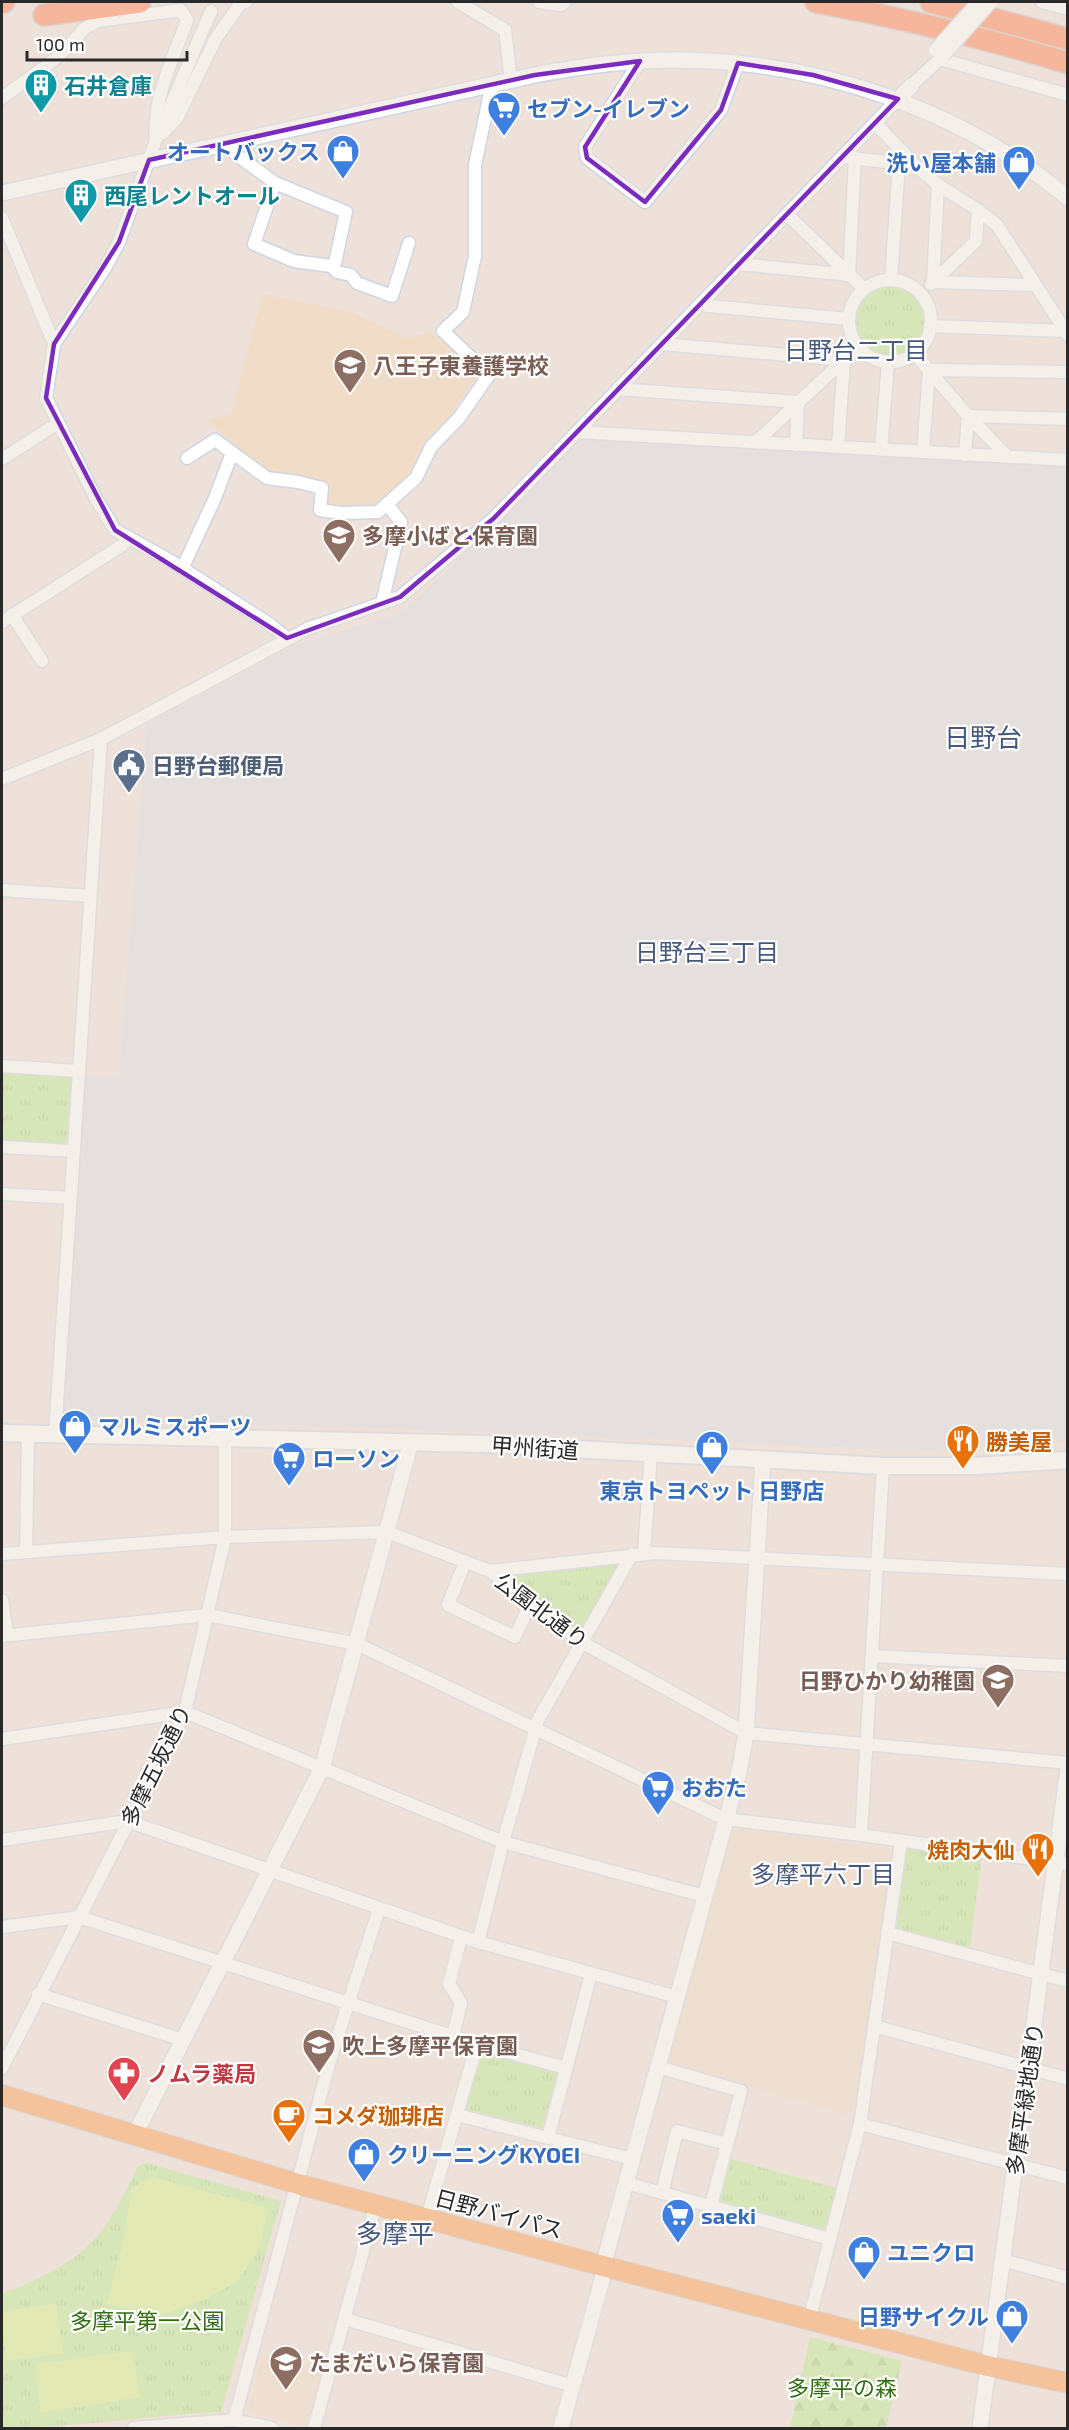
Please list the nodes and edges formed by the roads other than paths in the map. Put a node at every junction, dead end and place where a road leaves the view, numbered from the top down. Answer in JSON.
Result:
{"nodes":[{"id":1,"x":140,"y":2,"type":"edge"},
{"id":2,"x":246,"y":2,"type":"edge"},
{"id":3,"x":458,"y":2,"type":"edge"},
{"id":4,"x":539,"y":2,"type":"edge"},
{"id":5,"x":565,"y":2,"type":"edge"},
{"id":6,"x":816,"y":2,"type":"edge"},
{"id":7,"x":932,"y":2,"type":"edge"},
{"id":8,"x":978,"y":2,"type":"edge"},
{"id":9,"x":991,"y":2,"type":"edge"},
{"id":10,"x":1042,"y":2,"type":"edge"},
{"id":11,"x":1068,"y":9,"type":"edge"},
{"id":12,"x":211,"y":11,"type":"dead end"},
{"id":13,"x":44,"y":15,"type":"dead end"},
{"id":14,"x":1068,"y":39,"type":"edge"},
{"id":15,"x":940,"y":54,"type":"junction"},
{"id":16,"x":640,"y":61,"type":"junction"},
{"id":17,"x":738,"y":63,"type":"junction"},
{"id":18,"x":1068,"y":63,"type":"edge"},
{"id":19,"x":511,"y":80,"type":"junction"},
{"id":20,"x":492,"y":84,"type":"junction"},
{"id":21,"x":911,"y":86,"type":"joint"},
{"id":22,"x":1068,"y":95,"type":"edge"},
{"id":23,"x":2,"y":98,"type":"edge"},
{"id":24,"x":898,"y":99,"type":"junction"},
{"id":25,"x":875,"y":123,"type":"junction"},
{"id":26,"x":156,"y":140,"type":"junction"},
{"id":27,"x":222,"y":144,"type":"junction"},
{"id":28,"x":842,"y":157,"type":"junction"},
{"id":29,"x":855,"y":159,"type":"junction"},
{"id":30,"x":149,"y":160,"type":"junction"},
{"id":31,"x":899,"y":163,"type":"junction"},
{"id":32,"x":914,"y":164,"type":"junction"},
{"id":33,"x":275,"y":183,"type":"junction"},
{"id":34,"x":938,"y":185,"type":"junction"},
{"id":35,"x":2,"y":194,"type":"edge"},
{"id":36,"x":1068,"y":198,"type":"edge"},
{"id":37,"x":978,"y":210,"type":"junction"},
{"id":38,"x":787,"y":214,"type":"junction"},
{"id":39,"x":2,"y":218,"type":"edge"},
{"id":40,"x":409,"y":243,"type":"dead end"},
{"id":41,"x":739,"y":264,"type":"junction"},
{"id":42,"x":331,"y":266,"type":"junction"},
{"id":43,"x":849,"y":275,"type":"junction"},
{"id":44,"x":891,"y":280,"type":"junction"},
{"id":45,"x":933,"y":282,"type":"junction"},
{"id":46,"x":1034,"y":285,"type":"junction"},
{"id":47,"x":864,"y":289,"type":"junction"},
{"id":48,"x":920,"y":294,"type":"junction"},
{"id":49,"x":699,"y":305,"type":"junction"},
{"id":50,"x":848,"y":319,"type":"junction"},
{"id":51,"x":930,"y":326,"type":"junction"},
{"id":52,"x":1066,"y":333,"type":"edge"},
{"id":53,"x":54,"y":344,"type":"junction"},
{"id":54,"x":662,"y":344,"type":"junction"},
{"id":55,"x":858,"y":347,"type":"junction"},
{"id":56,"x":915,"y":354,"type":"junction"},
{"id":57,"x":844,"y":360,"type":"junction"},
{"id":58,"x":888,"y":362,"type":"junction"},
{"id":59,"x":929,"y":370,"type":"junction"},
{"id":60,"x":1068,"y":372,"type":"edge"},
{"id":61,"x":618,"y":389,"type":"junction"},
{"id":62,"x":798,"y":402,"type":"junction"},
{"id":63,"x":968,"y":416,"type":"junction"},
{"id":64,"x":1068,"y":418,"type":"edge"},
{"id":65,"x":58,"y":423,"type":"junction"},
{"id":66,"x":577,"y":432,"type":"junction"},
{"id":67,"x":756,"y":442,"type":"junction"},
{"id":68,"x":796,"y":445,"type":"junction"},
{"id":69,"x":838,"y":447,"type":"junction"},
{"id":70,"x":881,"y":450,"type":"junction"},
{"id":71,"x":923,"y":452,"type":"junction"},
{"id":72,"x":231,"y":453,"type":"junction"},
{"id":73,"x":965,"y":455,"type":"junction"},
{"id":74,"x":1008,"y":457,"type":"junction"},
{"id":75,"x":187,"y":458,"type":"dead end"},
{"id":76,"x":2,"y":459,"type":"edge"},
{"id":77,"x":1068,"y":460,"type":"edge"},
{"id":78,"x":387,"y":504,"type":"junction"},
{"id":79,"x":127,"y":538,"type":"junction"},
{"id":80,"x":182,"y":569,"type":"junction"},
{"id":81,"x":382,"y":603,"type":"junction"},
{"id":82,"x":7,"y":619,"type":"edge"},
{"id":83,"x":287,"y":638,"type":"junction"},
{"id":84,"x":42,"y":661,"type":"dead end"},
{"id":85,"x":101,"y":739,"type":"junction"},
{"id":86,"x":2,"y":779,"type":"edge"},
{"id":87,"x":2,"y":890,"type":"edge"},
{"id":88,"x":90,"y":896,"type":"junction"},
{"id":89,"x":2,"y":1066,"type":"edge"},
{"id":90,"x":78,"y":1071,"type":"junction"},
{"id":91,"x":2,"y":1147,"type":"edge"},
{"id":92,"x":73,"y":1151,"type":"junction"},
{"id":93,"x":2,"y":1194,"type":"edge"},
{"id":94,"x":70,"y":1198,"type":"junction"},
{"id":95,"x":2,"y":1434,"type":"edge"},
{"id":96,"x":28,"y":1434,"type":"junction"},
{"id":97,"x":55,"y":1435,"type":"junction"},
{"id":98,"x":225,"y":1438,"type":"junction"},
{"id":99,"x":411,"y":1442,"type":"junction"},
{"id":100,"x":651,"y":1454,"type":"junction"},
{"id":101,"x":763,"y":1460,"type":"junction"},
{"id":102,"x":1068,"y":1460,"type":"edge"},
{"id":103,"x":883,"y":1466,"type":"junction"},
{"id":104,"x":387,"y":1532,"type":"junction"},
{"id":105,"x":225,"y":1537,"type":"junction"},
{"id":106,"x":26,"y":1551,"type":"junction"},
{"id":107,"x":2,"y":1554,"type":"edge"},
{"id":108,"x":638,"y":1554,"type":"junction"},
{"id":109,"x":756,"y":1557,"type":"junction"},
{"id":110,"x":465,"y":1562,"type":"junction"},
{"id":111,"x":877,"y":1565,"type":"junction"},
{"id":112,"x":490,"y":1571,"type":"junction"},
{"id":113,"x":1068,"y":1574,"type":"edge"},
{"id":114,"x":2,"y":1600,"type":"edge"},
{"id":115,"x":531,"y":1602,"type":"junction"},
{"id":116,"x":207,"y":1615,"type":"junction"},
{"id":117,"x":4,"y":1635,"type":"edge"},
{"id":118,"x":583,"y":1643,"type":"junction"},
{"id":119,"x":357,"y":1644,"type":"junction"},
{"id":120,"x":872,"y":1656,"type":"junction"},
{"id":121,"x":1068,"y":1666,"type":"edge"},
{"id":122,"x":185,"y":1712,"type":"junction"},
{"id":123,"x":536,"y":1727,"type":"junction"},
{"id":124,"x":746,"y":1733,"type":"junction"},
{"id":125,"x":2,"y":1739,"type":"edge"},
{"id":126,"x":866,"y":1744,"type":"junction"},
{"id":127,"x":1068,"y":1763,"type":"edge"},
{"id":128,"x":322,"y":1768,"type":"junction"},
{"id":129,"x":1068,"y":1769,"type":"edge"},
{"id":130,"x":725,"y":1819,"type":"junction"},
{"id":131,"x":128,"y":1821,"type":"junction"},
{"id":132,"x":861,"y":1835,"type":"junction"},
{"id":133,"x":2,"y":1840,"type":"edge"},
{"id":134,"x":901,"y":1840,"type":"junction"},
{"id":135,"x":503,"y":1842,"type":"junction"},
{"id":136,"x":1061,"y":1863,"type":"edge"},
{"id":137,"x":270,"y":1872,"type":"junction"},
{"id":138,"x":704,"y":1896,"type":"junction"},
{"id":139,"x":379,"y":1909,"type":"junction"},
{"id":140,"x":79,"y":1917,"type":"junction"},
{"id":141,"x":2,"y":1927,"type":"edge"},
{"id":142,"x":887,"y":1932,"type":"junction"},
{"id":143,"x":461,"y":1937,"type":"junction"},
{"id":144,"x":478,"y":1942,"type":"junction"},
{"id":145,"x":224,"y":1962,"type":"junction"},
{"id":146,"x":591,"y":1974,"type":"junction"},
{"id":147,"x":1041,"y":1974,"type":"junction"},
{"id":148,"x":1068,"y":1981,"type":"edge"},
{"id":149,"x":38,"y":1994,"type":"junction"},
{"id":150,"x":677,"y":1997,"type":"junction"},
{"id":151,"x":347,"y":2002,"type":"junction"},
{"id":152,"x":874,"y":2026,"type":"junction"},
{"id":153,"x":453,"y":2036,"type":"junction"},
{"id":154,"x":183,"y":2040,"type":"junction"},
{"id":155,"x":477,"y":2044,"type":"junction"},
{"id":156,"x":658,"y":2067,"type":"junction"},
{"id":157,"x":2,"y":2068,"type":"edge"},
{"id":158,"x":566,"y":2068,"type":"junction"},
{"id":159,"x":1028,"y":2068,"type":"junction"},
{"id":160,"x":1068,"y":2079,"type":"edge"},
{"id":161,"x":2,"y":2095,"type":"edge"},
{"id":162,"x":457,"y":2115,"type":"junction"},
{"id":163,"x":860,"y":2124,"type":"junction"},
{"id":164,"x":135,"y":2134,"type":"junction"},
{"id":165,"x":548,"y":2138,"type":"junction"},
{"id":166,"x":727,"y":2144,"type":"junction"},
{"id":167,"x":633,"y":2159,"type":"junction"},
{"id":168,"x":1015,"y":2164,"type":"junction"},
{"id":169,"x":1068,"y":2178,"type":"edge"},
{"id":170,"x":626,"y":2183,"type":"junction"},
{"id":171,"x":298,"y":2184,"type":"junction"},
{"id":172,"x":662,"y":2193,"type":"junction"},
{"id":173,"x":376,"y":2204,"type":"junction"},
{"id":174,"x":711,"y":2206,"type":"junction"},
{"id":175,"x":427,"y":2218,"type":"junction"},
{"id":176,"x":830,"y":2239,"type":"junction"},
{"id":177,"x":1002,"y":2260,"type":"junction"},
{"id":178,"x":603,"y":2266,"type":"junction"},
{"id":179,"x":1068,"y":2278,"type":"edge"},
{"id":180,"x":345,"y":2319,"type":"junction"},
{"id":181,"x":809,"y":2320,"type":"junction"},
{"id":182,"x":988,"y":2366,"type":"junction"},
{"id":183,"x":1068,"y":2383,"type":"edge"},
{"id":184,"x":573,"y":2386,"type":"junction"},
{"id":185,"x":1068,"y":2393,"type":"edge"},
{"id":186,"x":234,"y":2420,"type":"junction"},
{"id":187,"x":134,"y":2428,"type":"edge"},
{"id":188,"x":272,"y":2428,"type":"edge"},
{"id":189,"x":314,"y":2428,"type":"edge"},
{"id":190,"x":561,"y":2428,"type":"edge"},
{"id":191,"x":980,"y":2428,"type":"edge"}],
"edges":[{"from":1,"to":13,"type":"highway"},
{"from":2,"to":26,"type":"street"},
{"from":3,"to":19,"type":"street"},
{"from":4,"to":5,"type":"street"},
{"from":6,"to":18,"type":"highway"},
{"from":7,"to":14,"type":"highway"},
{"from":8,"to":15,"type":"street","bridge":true},
{"from":9,"to":15,"type":"street","bridge":true},
{"from":10,"to":11,"type":"street"},
{"from":12,"to":26,"type":"street"},
{"from":15,"to":21,"type":"street"},
{"from":15,"to":22,"type":"street"},
{"from":16,"to":17,"type":"street"},
{"from":16,"to":17,"type":"street"},
{"from":16,"to":19,"type":"street"},
{"from":17,"to":24,"type":"street"},
{"from":19,"to":20,"type":"street"},
{"from":20,"to":27,"type":"street"},
{"from":20,"to":78,"type":"street"},
{"from":21,"to":24,"type":"street"},
{"from":23,"to":26,"type":"street"},
{"from":24,"to":25,"type":"street"},
{"from":24,"to":36,"type":"street"},
{"from":25,"to":28,"type":"street"},
{"from":25,"to":32,"type":"street"},
{"from":26,"to":30,"type":"street"},
{"from":27,"to":30,"type":"street"},
{"from":27,"to":33,"type":"street"},
{"from":28,"to":29,"type":"street"},
{"from":28,"to":38,"type":"street"},
{"from":29,"to":31,"type":"street"},
{"from":29,"to":43,"type":"street"},
{"from":30,"to":35,"type":"street"},
{"from":30,"to":53,"type":"street"},
{"from":31,"to":32,"type":"street"},
{"from":31,"to":44,"type":"street"},
{"from":32,"to":34,"type":"street"},
{"from":33,"to":42,"type":"street"},
{"from":33,"to":42,"type":"street"},
{"from":34,"to":37,"type":"street"},
{"from":34,"to":45,"type":"street"},
{"from":37,"to":45,"type":"street"},
{"from":37,"to":46,"type":"street"},
{"from":38,"to":41,"type":"street"},
{"from":38,"to":43,"type":"street"},
{"from":39,"to":53,"type":"street"},
{"from":40,"to":42,"type":"street"},
{"from":41,"to":43,"type":"street"},
{"from":41,"to":49,"type":"street"},
{"from":43,"to":47,"type":"street"},
{"from":44,"to":47,"type":"street"},
{"from":44,"to":48,"type":"street"},
{"from":45,"to":46,"type":"street"},
{"from":45,"to":48,"type":"street"},
{"from":46,"to":52,"type":"street"},
{"from":47,"to":50,"type":"street"},
{"from":48,"to":51,"type":"street"},
{"from":49,"to":50,"type":"street"},
{"from":49,"to":54,"type":"street"},
{"from":50,"to":55,"type":"street"},
{"from":51,"to":52,"type":"street"},
{"from":51,"to":56,"type":"street"},
{"from":53,"to":65,"type":"street"},
{"from":54,"to":57,"type":"street"},
{"from":54,"to":61,"type":"street"},
{"from":55,"to":57,"type":"street"},
{"from":55,"to":58,"type":"street"},
{"from":56,"to":58,"type":"street"},
{"from":56,"to":59,"type":"street"},
{"from":57,"to":62,"type":"street"},
{"from":57,"to":69,"type":"street"},
{"from":58,"to":70,"type":"street"},
{"from":59,"to":60,"type":"street"},
{"from":59,"to":63,"type":"street"},
{"from":59,"to":71,"type":"street"},
{"from":61,"to":62,"type":"street"},
{"from":61,"to":66,"type":"street"},
{"from":62,"to":67,"type":"street"},
{"from":62,"to":68,"type":"street"},
{"from":63,"to":64,"type":"street"},
{"from":63,"to":73,"type":"street"},
{"from":63,"to":74,"type":"street"},
{"from":65,"to":76,"type":"street"},
{"from":65,"to":79,"type":"street"},
{"from":66,"to":67,"type":"street"},
{"from":66,"to":81,"type":"street"},
{"from":67,"to":68,"type":"street"},
{"from":68,"to":69,"type":"street"},
{"from":69,"to":70,"type":"street"},
{"from":70,"to":71,"type":"street"},
{"from":71,"to":73,"type":"street"},
{"from":72,"to":75,"type":"street"},
{"from":72,"to":78,"type":"street"},
{"from":72,"to":80,"type":"street"},
{"from":73,"to":74,"type":"street"},
{"from":74,"to":77,"type":"street"},
{"from":78,"to":81,"type":"street"},
{"from":79,"to":80,"type":"street"},
{"from":79,"to":82,"type":"street"},
{"from":80,"to":83,"type":"street"},
{"from":81,"to":83,"type":"street"},
{"from":82,"to":84,"type":"street"},
{"from":83,"to":85,"type":"street"},
{"from":85,"to":86,"type":"street"},
{"from":85,"to":88,"type":"street"},
{"from":87,"to":88,"type":"street"},
{"from":88,"to":90,"type":"street"},
{"from":89,"to":90,"type":"street"},
{"from":90,"to":92,"type":"street"},
{"from":91,"to":92,"type":"street"},
{"from":92,"to":94,"type":"street"},
{"from":93,"to":94,"type":"street"},
{"from":94,"to":97,"type":"street"},
{"from":95,"to":96,"type":"main road","name":"甲州街道"},
{"from":96,"to":97,"type":"main road","name":"甲州街道"},
{"from":96,"to":106,"type":"street"},
{"from":97,"to":98,"type":"main road","name":"甲州街道"},
{"from":98,"to":99,"type":"main road","name":"甲州街道"},
{"from":98,"to":105,"type":"street","name":"多摩五坂通り"},
{"from":99,"to":100,"type":"main road","name":"甲州街道"},
{"from":99,"to":104,"type":"street"},
{"from":100,"to":101,"type":"main road","name":"甲州街道"},
{"from":100,"to":108,"type":"street"},
{"from":101,"to":103,"type":"main road","name":"甲州街道"},
{"from":101,"to":109,"type":"street"},
{"from":102,"to":103,"type":"main road","name":"甲州街道"},
{"from":103,"to":111,"type":"street"},
{"from":104,"to":105,"type":"street","name":"公園北通り"},
{"from":104,"to":110,"type":"street","name":"公園北通り"},
{"from":104,"to":119,"type":"street"},
{"from":105,"to":106,"type":"street","name":"公園北通り"},
{"from":105,"to":116,"type":"street","name":"多摩五坂通り"},
{"from":106,"to":107,"type":"street","name":"公園北通り"},
{"from":108,"to":109,"type":"street"},
{"from":108,"to":112,"type":"street"},
{"from":108,"to":118,"type":"street"},
{"from":109,"to":111,"type":"street"},
{"from":109,"to":124,"type":"street"},
{"from":110,"to":112,"type":"street","name":"公園北通り"},
{"from":110,"to":115,"type":"street"},
{"from":111,"to":113,"type":"street"},
{"from":111,"to":120,"type":"street"},
{"from":112,"to":115,"type":"street","name":"公園北通り"},
{"from":114,"to":117,"type":"street"},
{"from":115,"to":118,"type":"street","name":"公園北通り"},
{"from":116,"to":117,"type":"street"},
{"from":116,"to":119,"type":"street"},
{"from":116,"to":122,"type":"street","name":"多摩五坂通り"},
{"from":118,"to":123,"type":"street"},
{"from":118,"to":124,"type":"street","name":"公園北通り"},
{"from":119,"to":123,"type":"street"},
{"from":119,"to":128,"type":"street"},
{"from":120,"to":121,"type":"street"},
{"from":120,"to":126,"type":"street"},
{"from":122,"to":125,"type":"street"},
{"from":122,"to":128,"type":"street"},
{"from":122,"to":131,"type":"street","name":"多摩五坂通り"},
{"from":123,"to":130,"type":"street"},
{"from":123,"to":135,"type":"street"},
{"from":124,"to":126,"type":"street","name":"公園北通り"},
{"from":124,"to":130,"type":"street"},
{"from":126,"to":127,"type":"street","name":"公園北通り"},
{"from":126,"to":132,"type":"street"},
{"from":128,"to":135,"type":"street"},
{"from":128,"to":137,"type":"street"},
{"from":129,"to":136,"type":"street","name":"多摩平緑地通り"},
{"from":130,"to":132,"type":"street"},
{"from":130,"to":138,"type":"street"},
{"from":131,"to":133,"type":"street"},
{"from":131,"to":137,"type":"street"},
{"from":131,"to":140,"type":"street","name":"多摩五坂通り"},
{"from":132,"to":134,"type":"street"},
{"from":134,"to":136,"type":"street"},
{"from":134,"to":142,"type":"street"},
{"from":135,"to":138,"type":"street"},
{"from":135,"to":144,"type":"street"},
{"from":136,"to":147,"type":"street","name":"多摩平緑地通り"},
{"from":137,"to":139,"type":"street"},
{"from":137,"to":145,"type":"street"},
{"from":138,"to":150,"type":"street"},
{"from":139,"to":143,"type":"street"},
{"from":139,"to":151,"type":"street"},
{"from":140,"to":141,"type":"street"},
{"from":140,"to":145,"type":"street"},
{"from":140,"to":149,"type":"street","name":"多摩五坂通り"},
{"from":142,"to":147,"type":"street"},
{"from":142,"to":152,"type":"street"},
{"from":143,"to":144,"type":"street"},
{"from":143,"to":153,"type":"street"},
{"from":144,"to":146,"type":"street"},
{"from":145,"to":151,"type":"street"},
{"from":145,"to":154,"type":"street"},
{"from":146,"to":150,"type":"street"},
{"from":146,"to":158,"type":"street"},
{"from":147,"to":148,"type":"street"},
{"from":147,"to":159,"type":"street","name":"多摩平緑地通り"},
{"from":149,"to":154,"type":"street"},
{"from":149,"to":157,"type":"street","name":"多摩五坂通り"},
{"from":150,"to":156,"type":"street"},
{"from":151,"to":153,"type":"street"},
{"from":151,"to":171,"type":"street"},
{"from":152,"to":159,"type":"street"},
{"from":152,"to":163,"type":"street"},
{"from":153,"to":155,"type":"street"},
{"from":154,"to":164,"type":"street"},
{"from":155,"to":158,"type":"street"},
{"from":155,"to":162,"type":"street"},
{"from":156,"to":166,"type":"street"},
{"from":156,"to":167,"type":"street"},
{"from":158,"to":165,"type":"street"},
{"from":159,"to":160,"type":"street"},
{"from":159,"to":168,"type":"street","name":"多摩平緑地通り"},
{"from":161,"to":164,"type":"highway","name":"日野バイパス"},
{"from":162,"to":165,"type":"street"},
{"from":162,"to":175,"type":"street"},
{"from":163,"to":168,"type":"street"},
{"from":163,"to":176,"type":"street"},
{"from":164,"to":171,"type":"highway","name":"日野バイパス"},
{"from":165,"to":167,"type":"street"},
{"from":166,"to":172,"type":"street"},
{"from":166,"to":174,"type":"street"},
{"from":167,"to":170,"type":"street"},
{"from":168,"to":169,"type":"street"},
{"from":168,"to":177,"type":"street","name":"多摩平緑地通り"},
{"from":170,"to":172,"type":"street"},
{"from":170,"to":178,"type":"street"},
{"from":171,"to":173,"type":"highway","name":"日野バイパス"},
{"from":171,"to":186,"type":"street"},
{"from":172,"to":174,"type":"street"},
{"from":173,"to":175,"type":"highway","name":"日野バイパス"},
{"from":173,"to":180,"type":"street"},
{"from":174,"to":176,"type":"street"},
{"from":175,"to":178,"type":"highway","name":"日野バイパス"},
{"from":176,"to":181,"type":"street"},
{"from":177,"to":179,"type":"street"},
{"from":177,"to":182,"type":"street","name":"多摩平緑地通り"},
{"from":178,"to":181,"type":"highway","name":"日野バイパス"},
{"from":178,"to":184,"type":"street"},
{"from":180,"to":184,"type":"street"},
{"from":180,"to":189,"type":"street"},
{"from":181,"to":182,"type":"highway","name":"日野バイパス"},
{"from":182,"to":183,"type":"highway","name":"日野バイパス"},
{"from":182,"to":185,"type":"highway","name":"日野バイパス"},
{"from":182,"to":191,"type":"street","name":"多摩平緑地通り"},
{"from":184,"to":190,"type":"street"},
{"from":186,"to":187,"type":"street"},
{"from":186,"to":188,"type":"street"}]}
